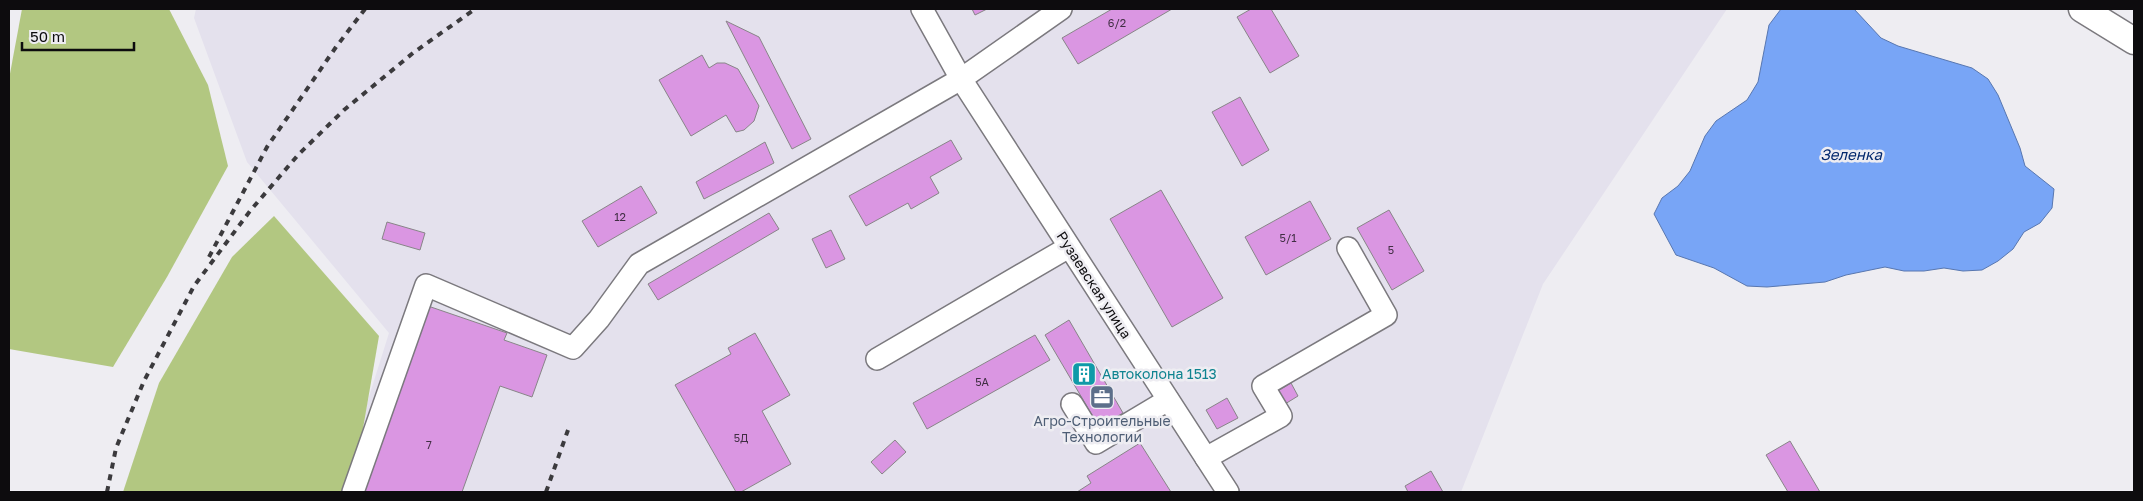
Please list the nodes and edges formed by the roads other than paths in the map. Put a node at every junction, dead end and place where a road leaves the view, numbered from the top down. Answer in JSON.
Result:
{"nodes":[{"id":1,"x":922,"y":9,"type":"edge"},
{"id":2,"x":2082,"y":9,"type":"edge"},
{"id":3,"x":1066,"y":14,"type":"edge"},
{"id":4,"x":2134,"y":42,"type":"edge"},
{"id":5,"x":961,"y":79,"type":"junction"},
{"id":6,"x":1070,"y":247,"type":"junction"},
{"id":7,"x":1348,"y":248,"type":"dead end"},
{"id":8,"x":877,"y":359,"type":"dead end"},
{"id":9,"x":1168,"y":400,"type":"junction"},
{"id":10,"x":1072,"y":404,"type":"dead end"},
{"id":11,"x":1206,"y":458,"type":"junction"},
{"id":12,"x":353,"y":492,"type":"edge"},
{"id":13,"x":1228,"y":492,"type":"edge"}],
"edges":[{"from":1,"to":5,"type":"street","name":"Рузаевская улица"},
{"from":2,"to":4,"type":"main road"},
{"from":3,"to":5,"type":"street"},
{"from":5,"to":6,"type":"street","name":"Рузаевская улица"},
{"from":5,"to":12,"type":"street"},
{"from":6,"to":8,"type":"street"},
{"from":6,"to":9,"type":"street","name":"Рузаевская улица"},
{"from":7,"to":11,"type":"street"},
{"from":9,"to":10,"type":"street"},
{"from":9,"to":11,"type":"street","name":"Рузаевская улица"},
{"from":11,"to":13,"type":"street","name":"Рузаевская улица"}]}
